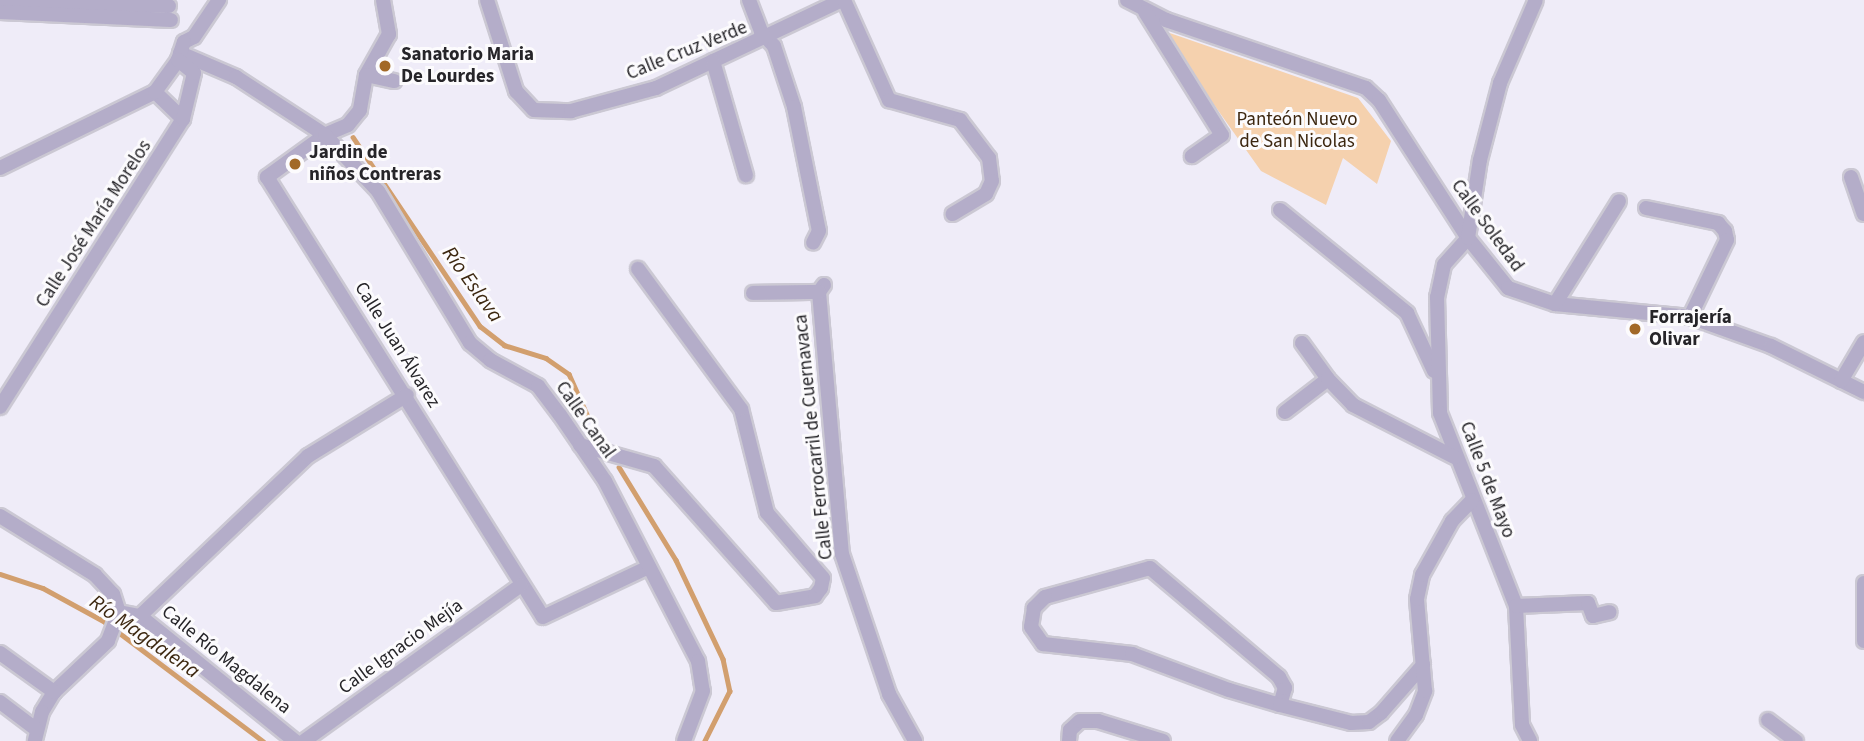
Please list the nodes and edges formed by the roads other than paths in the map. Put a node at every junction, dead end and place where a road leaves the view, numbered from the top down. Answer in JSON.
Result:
{"nodes":[{"id":1,"x":219,"y":0,"type":"edge"},
{"id":2,"x":487,"y":0,"type":"edge"},
{"id":3,"x":749,"y":0,"type":"edge"},
{"id":4,"x":843,"y":0,"type":"edge"},
{"id":5,"x":1127,"y":0,"type":"edge"},
{"id":6,"x":1536,"y":0,"type":"edge"},
{"id":7,"x":0,"y":1,"type":"edge"},
{"id":8,"x":388,"y":1,"type":"edge"},
{"id":9,"x":24,"y":5,"type":"edge"},
{"id":10,"x":169,"y":9,"type":"edge"},
{"id":11,"x":0,"y":12,"type":"edge"},
{"id":12,"x":1145,"y":12,"type":"junction"},
{"id":13,"x":767,"y":39,"type":"junction"},
{"id":14,"x":180,"y":52,"type":"junction"},
{"id":15,"x":713,"y":61,"type":"junction"},
{"id":16,"x":366,"y":75,"type":"junction"},
{"id":17,"x":394,"y":81,"type":"dead end"},
{"id":18,"x":155,"y":92,"type":"junction"},
{"id":19,"x":183,"y":119,"type":"junction"},
{"id":20,"x":325,"y":135,"type":"junction"},
{"id":21,"x":1192,"y":156,"type":"dead end"},
{"id":22,"x":0,"y":168,"type":"edge"},
{"id":23,"x":746,"y":175,"type":"dead end"},
{"id":24,"x":1851,"y":177,"type":"dead end"},
{"id":25,"x":1619,"y":201,"type":"dead end"},
{"id":26,"x":1646,"y":208,"type":"dead end"},
{"id":27,"x":1280,"y":210,"type":"dead end"},
{"id":28,"x":953,"y":214,"type":"dead end"},
{"id":29,"x":1864,"y":214,"type":"edge"},
{"id":30,"x":1468,"y":238,"type":"junction"},
{"id":31,"x":813,"y":243,"type":"dead end"},
{"id":32,"x":638,"y":269,"type":"dead end"},
{"id":33,"x":753,"y":293,"type":"dead end"},
{"id":34,"x":1555,"y":304,"type":"junction"},
{"id":35,"x":1690,"y":317,"type":"junction"},
{"id":36,"x":1302,"y":342,"type":"dead end"},
{"id":37,"x":1864,"y":342,"type":"edge"},
{"id":38,"x":1436,"y":375,"type":"junction"},
{"id":39,"x":1328,"y":379,"type":"junction"},
{"id":40,"x":1841,"y":381,"type":"junction"},
{"id":41,"x":1864,"y":393,"type":"edge"},
{"id":42,"x":407,"y":396,"type":"junction"},
{"id":43,"x":0,"y":407,"type":"edge"},
{"id":44,"x":1285,"y":412,"type":"dead end"},
{"id":45,"x":580,"y":445,"type":"junction"},
{"id":46,"x":1454,"y":457,"type":"junction"},
{"id":47,"x":1472,"y":500,"type":"junction"},
{"id":48,"x":0,"y":516,"type":"edge"},
{"id":49,"x":649,"y":567,"type":"junction"},
{"id":50,"x":1864,"y":583,"type":"edge"},
{"id":51,"x":521,"y":585,"type":"junction"},
{"id":52,"x":1516,"y":606,"type":"junction"},
{"id":53,"x":1611,"y":612,"type":"dead end"},
{"id":54,"x":140,"y":616,"type":"junction"},
{"id":55,"x":119,"y":617,"type":"junction"},
{"id":56,"x":1864,"y":641,"type":"edge"},
{"id":57,"x":0,"y":653,"type":"edge"},
{"id":58,"x":1423,"y":665,"type":"junction"},
{"id":59,"x":54,"y":692,"type":"junction"},
{"id":60,"x":0,"y":702,"type":"edge"},
{"id":61,"x":1280,"y":705,"type":"junction"},
{"id":62,"x":1768,"y":720,"type":"dead end"},
{"id":63,"x":36,"y":735,"type":"edge"},
{"id":64,"x":295,"y":741,"type":"edge"},
{"id":65,"x":304,"y":741,"type":"edge"},
{"id":66,"x":684,"y":741,"type":"edge"},
{"id":67,"x":915,"y":741,"type":"edge"},
{"id":68,"x":1069,"y":741,"type":"edge"},
{"id":69,"x":1163,"y":741,"type":"edge"},
{"id":70,"x":1397,"y":741,"type":"edge"},
{"id":71,"x":1530,"y":741,"type":"edge"},
{"id":72,"x":1796,"y":741,"type":"edge"}],
"edges":[{"from":1,"to":14,"type":"street"},
{"from":2,"to":15,"type":"street","name":"Calle Cruz Verde"},
{"from":3,"to":13,"type":"street"},
{"from":4,"to":13,"type":"street","name":"Calle Cruz Verde"},
{"from":4,"to":28,"type":"street"},
{"from":5,"to":12,"type":"street","name":"Calle Soledad"},
{"from":6,"to":30,"type":"street"},
{"from":7,"to":9,"type":"street"},
{"from":8,"to":16,"type":"street"},
{"from":9,"to":10,"type":"street"},
{"from":9,"to":11,"type":"street"},
{"from":10,"to":14,"type":"street"},
{"from":12,"to":21,"type":"street"},
{"from":12,"to":30,"type":"street","name":"Calle Soledad"},
{"from":13,"to":15,"type":"street","name":"Calle Cruz Verde"},
{"from":13,"to":31,"type":"street"},
{"from":14,"to":18,"type":"street"},
{"from":14,"to":19,"type":"street","name":"Calle José María Morelos"},
{"from":14,"to":20,"type":"street","name":"Calle Canal"},
{"from":15,"to":23,"type":"street"},
{"from":16,"to":17,"type":"street"},
{"from":16,"to":20,"type":"street","name":"Calle Juan Álvarez"},
{"from":18,"to":19,"type":"street"},
{"from":18,"to":22,"type":"street"},
{"from":19,"to":43,"type":"street","name":"Calle José María Morelos"},
{"from":20,"to":42,"type":"street","name":"Calle Juan Álvarez"},
{"from":20,"to":45,"type":"street","name":"Calle Canal"},
{"from":24,"to":29,"type":"street"},
{"from":25,"to":34,"type":"street"},
{"from":26,"to":35,"type":"street"},
{"from":27,"to":38,"type":"street"},
{"from":30,"to":34,"type":"street","name":"Calle Soledad"},
{"from":30,"to":38,"type":"street","name":"Calle 5 de Mayo"},
{"from":32,"to":45,"type":"street"},
{"from":33,"to":67,"type":"street","name":"Calle Ferrocarril de Cuernavaca"},
{"from":34,"to":35,"type":"street","name":"Calle Soledad"},
{"from":35,"to":40,"type":"street","name":"Calle Soledad"},
{"from":36,"to":39,"type":"street"},
{"from":37,"to":40,"type":"street"},
{"from":38,"to":46,"type":"street","name":"Calle 5 de Mayo"},
{"from":39,"to":44,"type":"street"},
{"from":39,"to":46,"type":"street"},
{"from":40,"to":41,"type":"street","name":"Calle Soledad"},
{"from":42,"to":51,"type":"street","name":"Calle Juan Álvarez"},
{"from":42,"to":54,"type":"street"},
{"from":45,"to":49,"type":"street","name":"Calle Canal"},
{"from":46,"to":47,"type":"street","name":"Calle 5 de Mayo"},
{"from":47,"to":52,"type":"street","name":"Calle 5 de Mayo"},
{"from":47,"to":58,"type":"street"},
{"from":48,"to":55,"type":"street"},
{"from":49,"to":51,"type":"street","name":"Calle Juan Álvarez"},
{"from":49,"to":66,"type":"street","name":"Calle Canal"},
{"from":50,"to":56,"type":"street"},
{"from":51,"to":65,"type":"street","name":"Calle Ignacio Mejía"},
{"from":52,"to":53,"type":"street"},
{"from":52,"to":71,"type":"street","name":"Calle 5 de Mayo"},
{"from":54,"to":55,"type":"street","name":"Calle Río Magdalena"},
{"from":54,"to":64,"type":"street","name":"Calle Río Magdalena"},
{"from":55,"to":59,"type":"street"},
{"from":57,"to":59,"type":"street"},
{"from":58,"to":61,"type":"street"},
{"from":58,"to":70,"type":"street"},
{"from":59,"to":63,"type":"street"},
{"from":60,"to":63,"type":"street"},
{"from":61,"to":61,"type":"street"},
{"from":62,"to":72,"type":"street"},
{"from":68,"to":69,"type":"street"}]}
